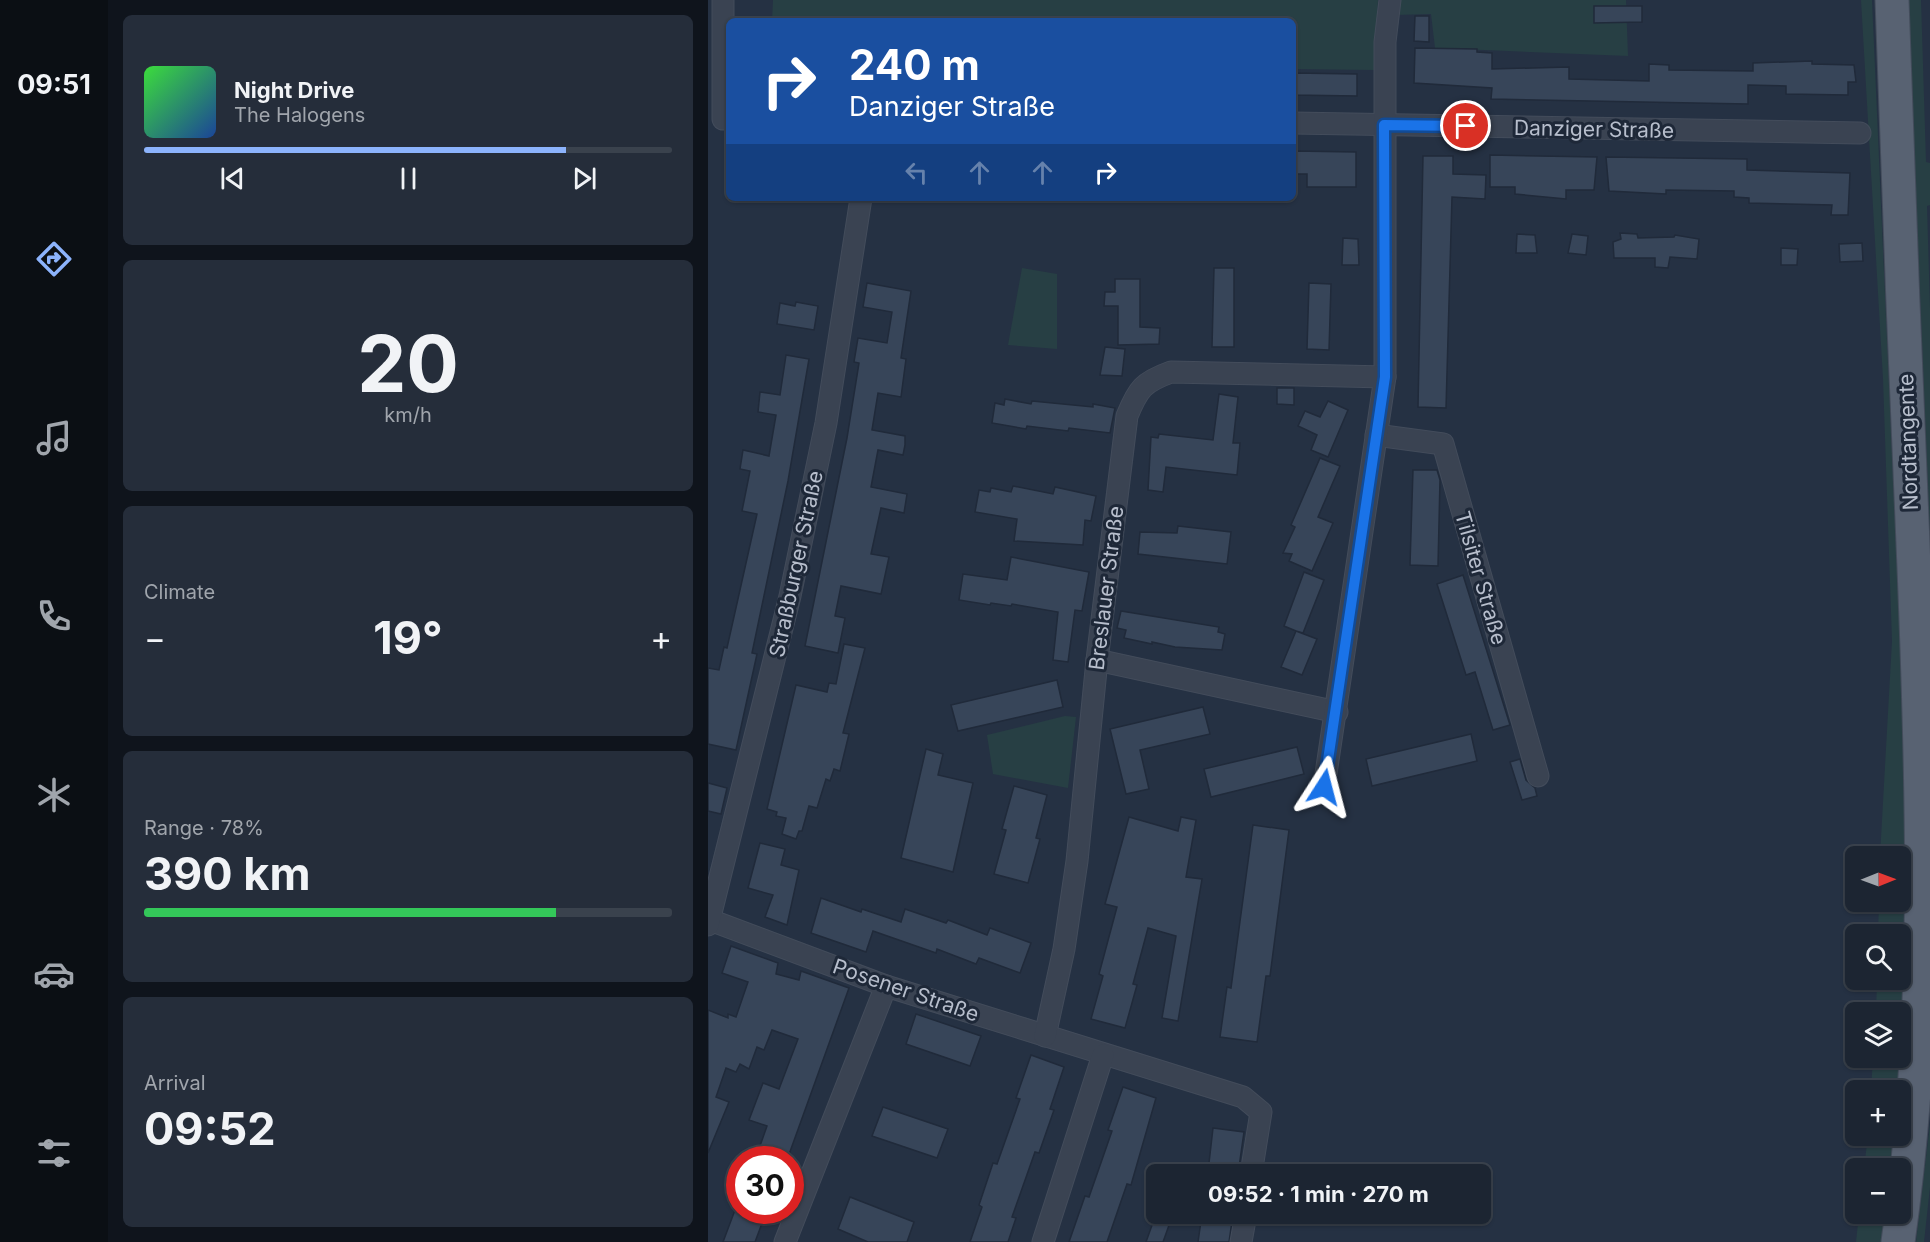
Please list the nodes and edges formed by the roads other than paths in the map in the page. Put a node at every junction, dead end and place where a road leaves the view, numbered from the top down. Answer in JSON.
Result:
{"nodes":[{"id":1,"x":723,"y":0,"type":"edge"},
{"id":2,"x":1390,"y":0,"type":"edge"},
{"id":3,"x":1892,"y":0,"type":"edge"},
{"id":4,"x":720,"y":120,"type":"edge"},
{"id":5,"x":1296,"y":123,"type":"edge"},
{"id":6,"x":1384,"y":125,"type":"junction"},
{"id":7,"x":1860,"y":133,"type":"dead end"},
{"id":8,"x":861,"y":201,"type":"edge"},
{"id":9,"x":1385,"y":377,"type":"junction"},
{"id":10,"x":1377,"y":435,"type":"junction"},
{"id":11,"x":1097,"y":660,"type":"junction"},
{"id":12,"x":1337,"y":712,"type":"junction"},
{"id":13,"x":1538,"y":776,"type":"dead end"},
{"id":14,"x":1324,"y":787,"type":"dead end"},
{"id":15,"x":709,"y":923,"type":"edge"},
{"id":16,"x":886,"y":986,"type":"junction"},
{"id":17,"x":1045,"y":1036,"type":"junction"},
{"id":18,"x":1103,"y":1055,"type":"junction"},
{"id":19,"x":1253,"y":1164,"type":"edge"},
{"id":20,"x":1244,"y":1224,"type":"edge"},
{"id":21,"x":785,"y":1242,"type":"edge"},
{"id":22,"x":1043,"y":1242,"type":"edge"},
{"id":23,"x":1241,"y":1242,"type":"edge"},
{"id":24,"x":1898,"y":1242,"type":"edge"}],
"edges":[{"from":1,"to":4,"type":"street"},
{"from":2,"to":6,"type":"street"},
{"from":3,"to":24,"type":"main road","name":"Nordtangente"},
{"from":5,"to":6,"type":"street","name":"Danziger Straße"},
{"from":6,"to":7,"type":"street","name":"Danziger Straße"},
{"from":6,"to":9,"type":"street"},
{"from":8,"to":15,"type":"street","name":"Straßburger Straße"},
{"from":9,"to":10,"type":"street"},
{"from":9,"to":11,"type":"street","name":"Breslauer Straße"},
{"from":10,"to":12,"type":"street"},
{"from":10,"to":13,"type":"street","name":"Tilsiter Straße"},
{"from":11,"to":12,"type":"street"},
{"from":11,"to":17,"type":"street","name":"Breslauer Straße"},
{"from":12,"to":14,"type":"street"},
{"from":15,"to":16,"type":"street","name":"Posener Straße"},
{"from":16,"to":17,"type":"street","name":"Posener Straße"},
{"from":16,"to":21,"type":"street"},
{"from":17,"to":18,"type":"street","name":"Posener Straße"},
{"from":18,"to":19,"type":"street","name":"Posener Straße"},
{"from":18,"to":22,"type":"street"},
{"from":20,"to":23,"type":"street"}]}
